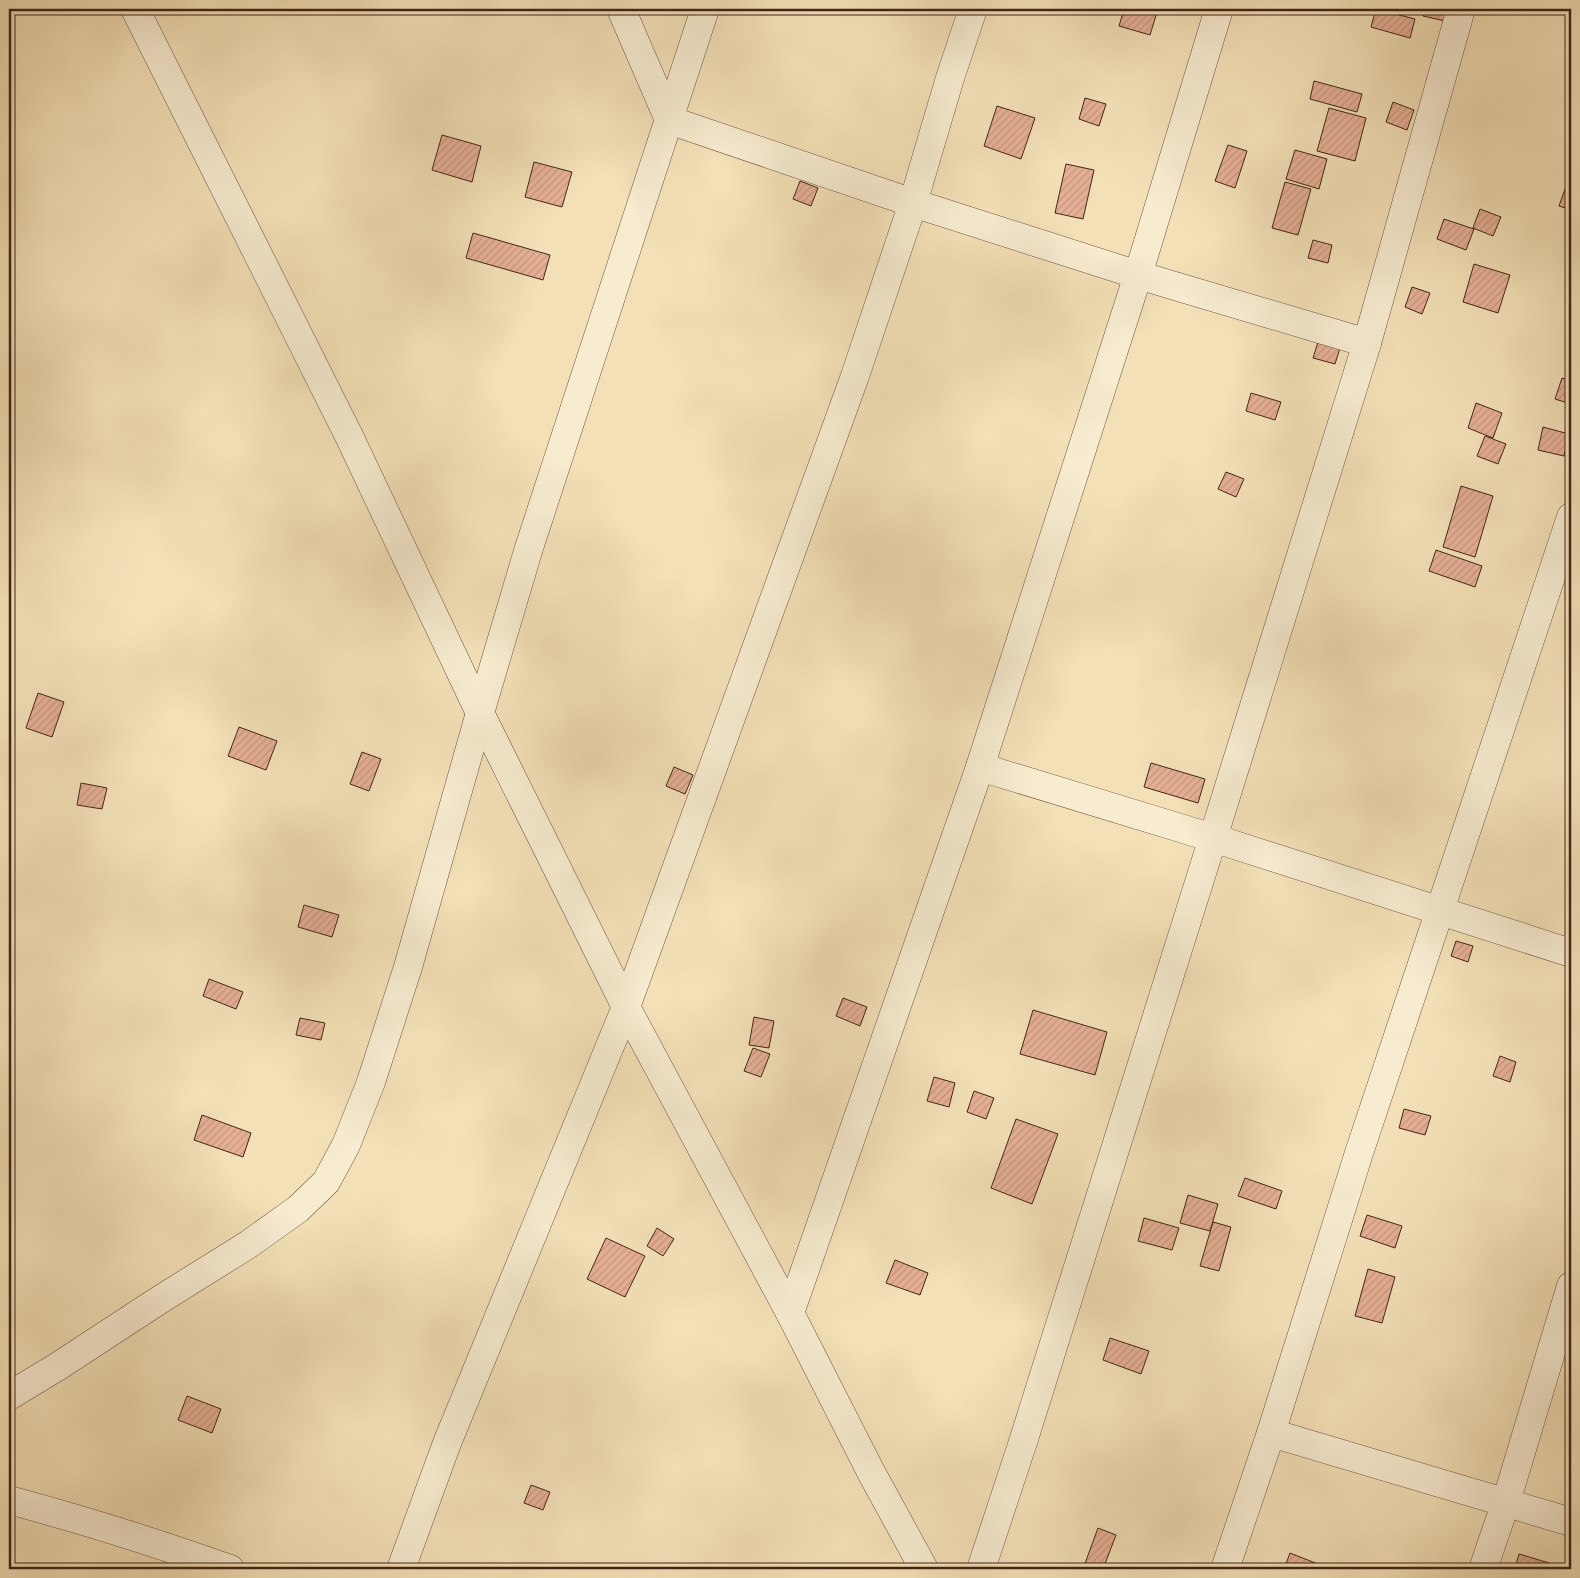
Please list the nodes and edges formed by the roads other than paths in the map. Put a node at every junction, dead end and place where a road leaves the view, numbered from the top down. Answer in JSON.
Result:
{"nodes":[{"id":1,"x":135,"y":9,"type":"edge"},
{"id":2,"x":621,"y":9,"type":"edge"},
{"id":3,"x":705,"y":9,"type":"edge"},
{"id":4,"x":973,"y":9,"type":"edge"},
{"id":5,"x":1219,"y":9,"type":"edge"},
{"id":6,"x":1461,"y":9,"type":"edge"},
{"id":7,"x":669,"y":120,"type":"junction"},
{"id":8,"x":913,"y":202,"type":"junction"},
{"id":9,"x":1138,"y":275,"type":"junction"},
{"id":10,"x":1367,"y":343,"type":"junction"},
{"id":11,"x":1571,"y":516,"type":"edge"},
{"id":12,"x":480,"y":713,"type":"junction"},
{"id":13,"x":980,"y":767,"type":"junction"},
{"id":14,"x":1213,"y":838,"type":"junction"},
{"id":15,"x":1440,"y":911,"type":"junction"},
{"id":16,"x":1571,"y":953,"type":"edge"},
{"id":17,"x":626,"y":1007,"type":"junction"},
{"id":18,"x":1571,"y":1286,"type":"edge"},
{"id":19,"x":790,"y":1313,"type":"junction"},
{"id":20,"x":9,"y":1396,"type":"edge"},
{"id":21,"x":1271,"y":1434,"type":"junction"},
{"id":22,"x":9,"y":1500,"type":"edge"},
{"id":23,"x":1506,"y":1502,"type":"junction"},
{"id":24,"x":1571,"y":1522,"type":"edge"},
{"id":25,"x":230,"y":1569,"type":"edge"},
{"id":26,"x":401,"y":1569,"type":"edge"},
{"id":27,"x":924,"y":1569,"type":"edge"},
{"id":28,"x":981,"y":1569,"type":"edge"},
{"id":29,"x":1225,"y":1569,"type":"edge"},
{"id":30,"x":1484,"y":1569,"type":"edge"}],
"edges":[{"from":1,"to":12,"type":"street"},
{"from":2,"to":7,"type":"street"},
{"from":3,"to":7,"type":"street"},
{"from":4,"to":8,"type":"street"},
{"from":5,"to":9,"type":"street"},
{"from":6,"to":10,"type":"street"},
{"from":7,"to":8,"type":"street"},
{"from":7,"to":12,"type":"street"},
{"from":8,"to":9,"type":"street"},
{"from":8,"to":17,"type":"street"},
{"from":9,"to":10,"type":"street"},
{"from":9,"to":13,"type":"street"},
{"from":10,"to":14,"type":"street"},
{"from":11,"to":15,"type":"street"},
{"from":12,"to":17,"type":"street"},
{"from":12,"to":20,"type":"street"},
{"from":13,"to":14,"type":"street"},
{"from":13,"to":19,"type":"street"},
{"from":14,"to":15,"type":"street"},
{"from":14,"to":28,"type":"street"},
{"from":15,"to":16,"type":"street"},
{"from":15,"to":21,"type":"street"},
{"from":17,"to":19,"type":"street"},
{"from":17,"to":26,"type":"street"},
{"from":18,"to":23,"type":"street"},
{"from":19,"to":27,"type":"street"},
{"from":21,"to":23,"type":"street"},
{"from":21,"to":29,"type":"street"},
{"from":22,"to":25,"type":"street"},
{"from":23,"to":24,"type":"street"},
{"from":23,"to":30,"type":"street"}]}
